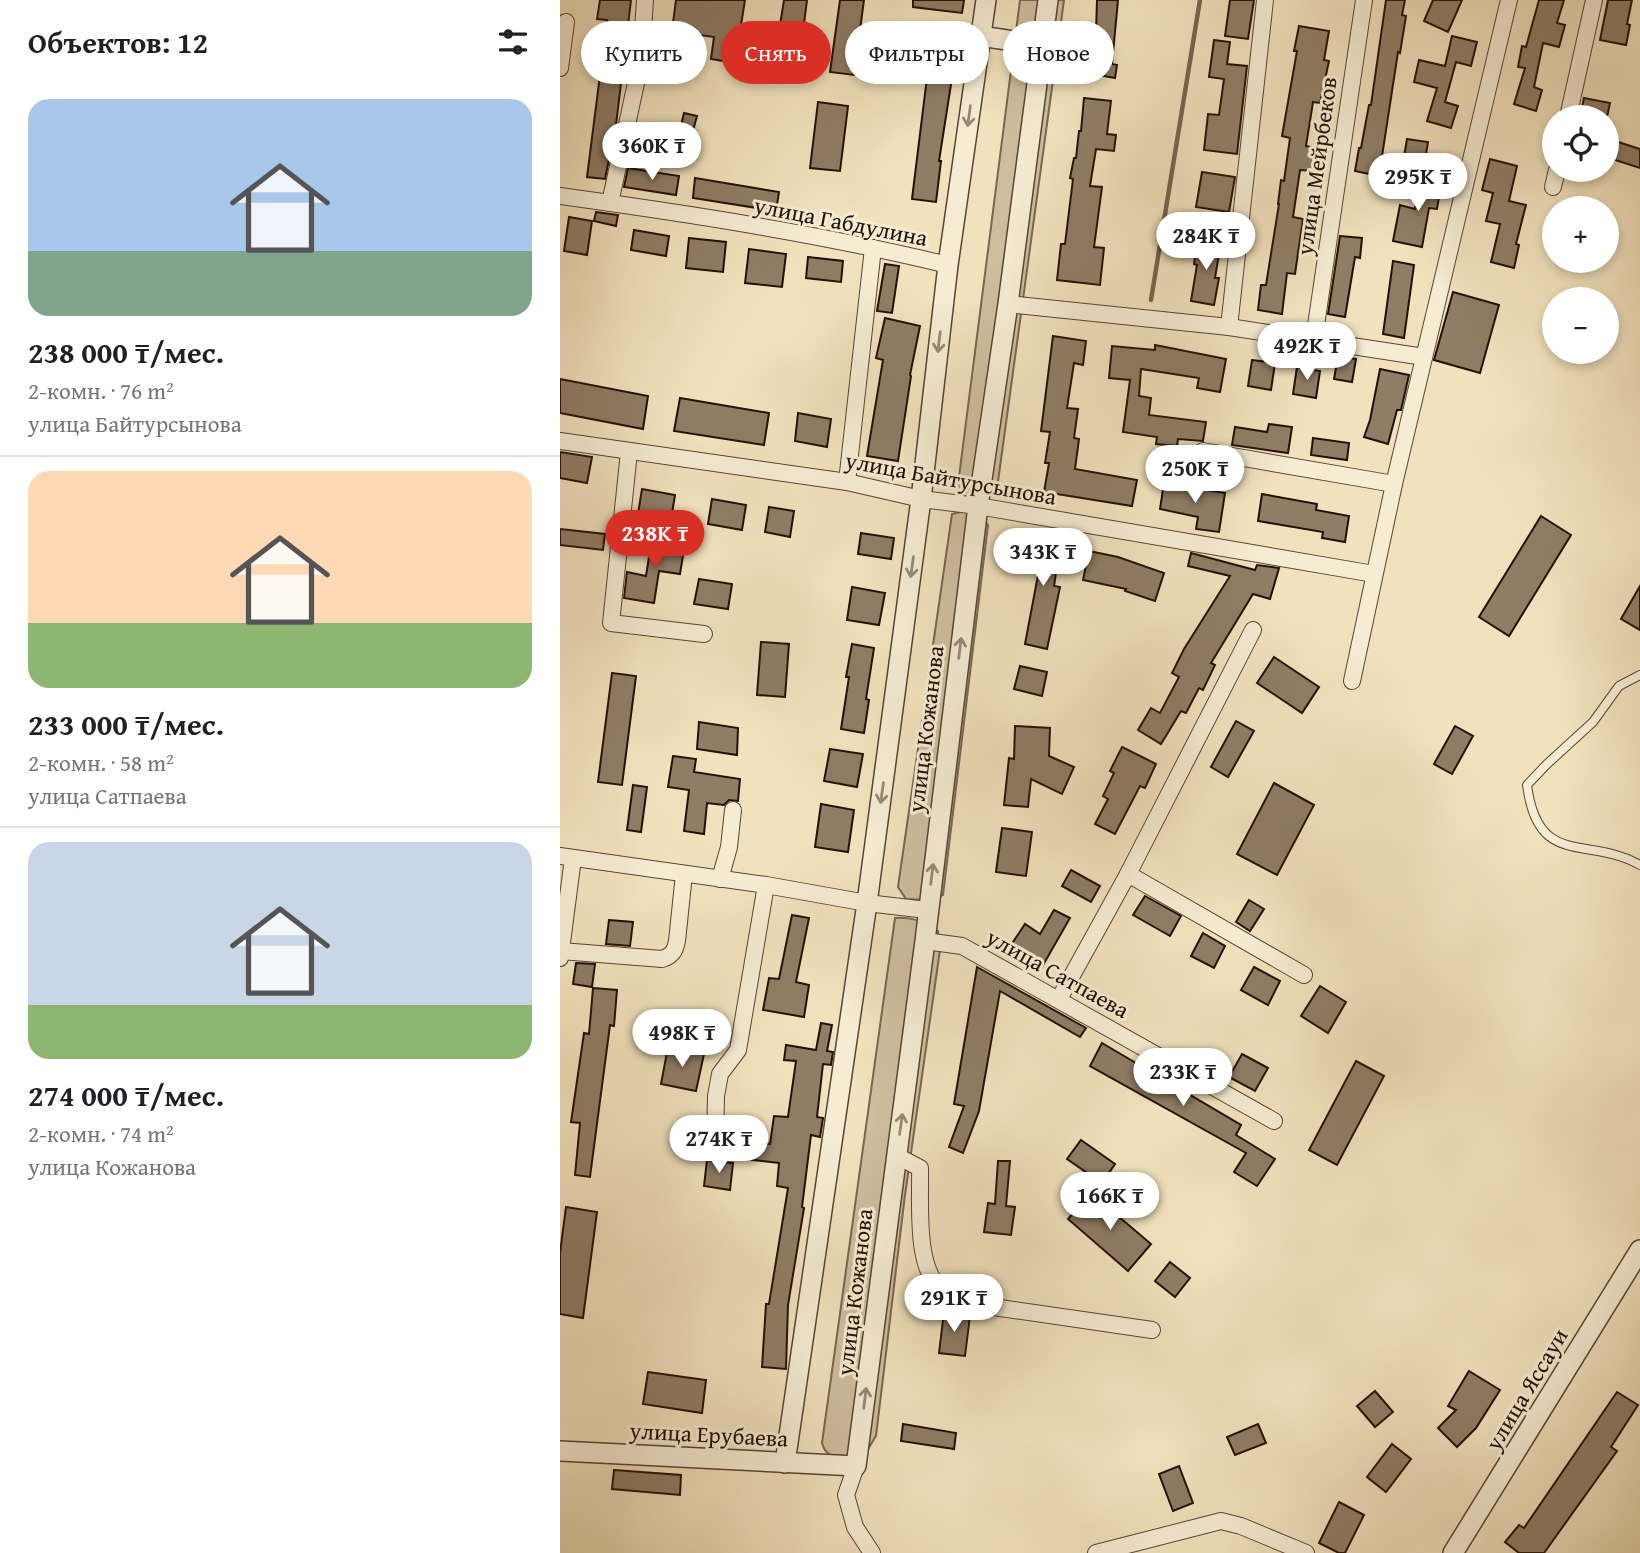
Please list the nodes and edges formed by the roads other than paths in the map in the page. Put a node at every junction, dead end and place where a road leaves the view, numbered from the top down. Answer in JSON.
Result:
{"nodes":[{"id":1,"x":645,"y":0,"type":"edge"},
{"id":2,"x":986,"y":0,"type":"edge"},
{"id":3,"x":1048,"y":0,"type":"edge"},
{"id":4,"x":1265,"y":0,"type":"edge"},
{"id":5,"x":1364,"y":0,"type":"edge"},
{"id":6,"x":1509,"y":0,"type":"edge"},
{"id":7,"x":1594,"y":0,"type":"edge"},
{"id":8,"x":982,"y":21,"type":"edge"},
{"id":9,"x":1045,"y":21,"type":"edge"},
{"id":10,"x":566,"y":22,"type":"dead end"},
{"id":11,"x":560,"y":68,"type":"edge"},
{"id":12,"x":973,"y":84,"type":"edge"},
{"id":13,"x":1036,"y":84,"type":"edge"},
{"id":14,"x":1571,"y":105,"type":"edge"},
{"id":15,"x":1554,"y":182,"type":"edge"},
{"id":16,"x":1553,"y":187,"type":"dead end"},
{"id":17,"x":560,"y":196,"type":"edge"},
{"id":18,"x":610,"y":203,"type":"junction"},
{"id":19,"x":873,"y":248,"type":"junction"},
{"id":20,"x":948,"y":265,"type":"junction"},
{"id":21,"x":1008,"y":304,"type":"junction"},
{"id":22,"x":1229,"y":327,"type":"junction"},
{"id":23,"x":1314,"y":339,"type":"junction"},
{"id":24,"x":1424,"y":357,"type":"junction"},
{"id":25,"x":560,"y":441,"type":"edge"},
{"id":26,"x":1203,"y":451,"type":"dead end"},
{"id":27,"x":629,"y":452,"type":"junction"},
{"id":28,"x":847,"y":482,"type":"junction"},
{"id":29,"x":1395,"y":484,"type":"junction"},
{"id":30,"x":921,"y":499,"type":"junction"},
{"id":31,"x":978,"y":506,"type":"junction"},
{"id":32,"x":1374,"y":574,"type":"junction"},
{"id":33,"x":1253,"y":630,"type":"dead end"},
{"id":34,"x":705,"y":634,"type":"dead end"},
{"id":35,"x":1640,"y":675,"type":"edge"},
{"id":36,"x":1352,"y":681,"type":"dead end"},
{"id":37,"x":733,"y":810,"type":"dead end"},
{"id":38,"x":567,"y":857,"type":"edge"},
{"id":39,"x":1640,"y":865,"type":"edge"},
{"id":40,"x":684,"y":874,"type":"junction"},
{"id":41,"x":1128,"y":874,"type":"junction"},
{"id":42,"x":720,"y":879,"type":"junction"},
{"id":43,"x":766,"y":885,"type":"junction"},
{"id":44,"x":867,"y":904,"type":"junction"},
{"id":45,"x":927,"y":910,"type":"junction"},
{"id":46,"x":925,"y":941,"type":"junction"},
{"id":47,"x":561,"y":951,"type":"edge"},
{"id":48,"x":560,"y":958,"type":"edge"},
{"id":49,"x":1304,"y":975,"type":"dead end"},
{"id":50,"x":1059,"y":999,"type":"junction"},
{"id":51,"x":1274,"y":1121,"type":"dead end"},
{"id":52,"x":715,"y":1147,"type":"dead end"},
{"id":53,"x":897,"y":1156,"type":"junction"},
{"id":54,"x":1640,"y":1250,"type":"edge"},
{"id":55,"x":1152,"y":1330,"type":"dead end"},
{"id":56,"x":560,"y":1451,"type":"edge"},
{"id":57,"x":785,"y":1463,"type":"junction"},
{"id":58,"x":856,"y":1465,"type":"junction"},
{"id":59,"x":872,"y":1553,"type":"edge"},
{"id":60,"x":1096,"y":1553,"type":"edge"},
{"id":61,"x":1307,"y":1553,"type":"edge"},
{"id":62,"x":1453,"y":1553,"type":"edge"}],
"edges":[{"from":1,"to":18,"type":"street"},
{"from":2,"to":8,"type":"street","name":"улица Кожанова"},
{"from":3,"to":9,"type":"street","name":"улица Кожанова"},
{"from":4,"to":22,"type":"street"},
{"from":5,"to":23,"type":"street","name":"улица Мейрбеков"},
{"from":6,"to":24,"type":"street"},
{"from":7,"to":14,"type":"street"},
{"from":10,"to":11,"type":"street"},
{"from":12,"to":20,"type":"street","name":"улица Кожанова","one_way":true},
{"from":13,"to":21,"type":"street","name":"улица Кожанова"},
{"from":15,"to":16,"type":"street"},
{"from":17,"to":18,"type":"street","name":"улица Габдулина"},
{"from":18,"to":19,"type":"street","name":"улица Габдулина"},
{"from":19,"to":20,"type":"street","name":"улица Габдулина"},
{"from":19,"to":28,"type":"street"},
{"from":20,"to":30,"type":"street","name":"улица Кожанова","one_way":true},
{"from":21,"to":22,"type":"street"},
{"from":21,"to":31,"type":"street","name":"улица Кожанова"},
{"from":22,"to":23,"type":"street"},
{"from":23,"to":24,"type":"street"},
{"from":24,"to":29,"type":"street"},
{"from":25,"to":27,"type":"street","name":"улица Байтурсынова"},
{"from":26,"to":29,"type":"street"},
{"from":27,"to":28,"type":"street","name":"улица Байтурсынова"},
{"from":27,"to":34,"type":"street"},
{"from":28,"to":30,"type":"street","name":"улица Байтурсынова"},
{"from":29,"to":32,"type":"street"},
{"from":30,"to":31,"type":"street","name":"улица Байтурсынова"},
{"from":30,"to":44,"type":"street","name":"улица Кожанова","one_way":true},
{"from":31,"to":32,"type":"street","name":"улица Байтурсынова"},
{"from":45,"to":31,"type":"street","name":"улица Кожанова","one_way":true},
{"from":32,"to":36,"type":"street"},
{"from":33,"to":41,"type":"street"},
{"from":35,"to":39,"type":"lane"},
{"from":37,"to":42,"type":"street"},
{"from":38,"to":40,"type":"street"},
{"from":38,"to":47,"type":"street"},
{"from":40,"to":42,"type":"street"},
{"from":40,"to":47,"type":"street"},
{"from":41,"to":49,"type":"street"},
{"from":41,"to":50,"type":"street"},
{"from":42,"to":43,"type":"street"},
{"from":43,"to":44,"type":"street"},
{"from":43,"to":52,"type":"street"},
{"from":44,"to":45,"type":"street"},
{"from":44,"to":57,"type":"street","name":"улица Кожанова"},
{"from":45,"to":46,"type":"street","name":"улица Кожанова"},
{"from":46,"to":50,"type":"street","name":"улица Сатпаева"},
{"from":53,"to":46,"type":"street","name":"улица Кожанова","one_way":true},
{"from":47,"to":48,"type":"street"},
{"from":50,"to":51,"type":"street","name":"улица Сатпаева"},
{"from":53,"to":55,"type":"street"},
{"from":58,"to":53,"type":"street","name":"улица Кожанова","one_way":true},
{"from":54,"to":62,"type":"street","name":"улица Яссауи"},
{"from":56,"to":57,"type":"street","name":"улица Ерубаева"},
{"from":57,"to":58,"type":"street","name":"улица Ерубаева"},
{"from":58,"to":59,"type":"street"},
{"from":60,"to":61,"type":"street"}]}
